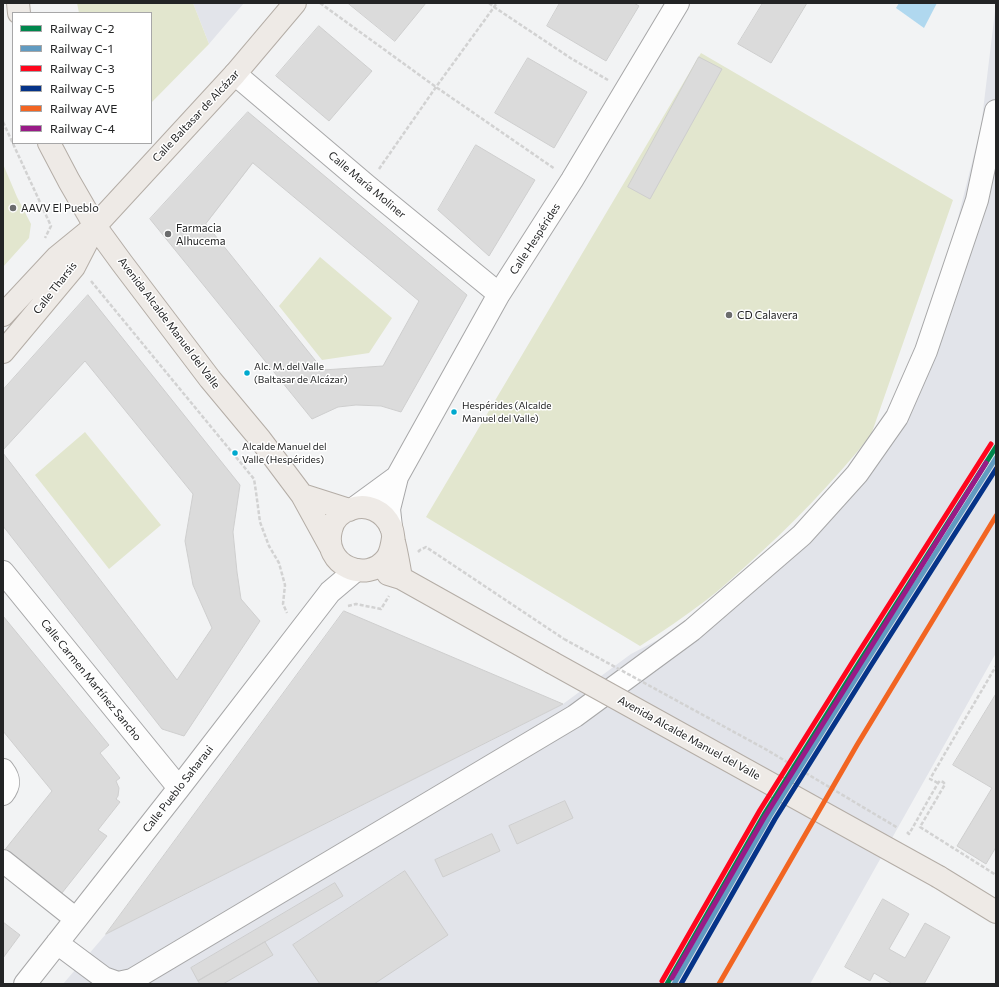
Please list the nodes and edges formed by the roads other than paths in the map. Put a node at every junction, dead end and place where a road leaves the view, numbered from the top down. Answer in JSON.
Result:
{"nodes":[{"id":1,"x":295,"y":3,"type":"edge"},
{"id":2,"x":678,"y":3,"type":"edge"},
{"id":3,"x":235,"y":74,"type":"junction"},
{"id":4,"x":996,"y":111,"type":"edge"},
{"id":5,"x":49,"y":144,"type":"edge"},
{"id":6,"x":95,"y":226,"type":"junction"},
{"id":7,"x":65,"y":262,"type":"junction"},
{"id":8,"x":499,"y":294,"type":"junction"},
{"id":9,"x":3,"y":315,"type":"edge"},
{"id":10,"x":3,"y":352,"type":"edge"},
{"id":11,"x":397,"y":477,"type":"junction"},
{"id":12,"x":302,"y":495,"type":"junction"},
{"id":13,"x":353,"y":508,"type":"junction"},
{"id":14,"x":392,"y":532,"type":"junction"},
{"id":15,"x":332,"y":551,"type":"junction"},
{"id":16,"x":362,"y":570,"type":"junction"},
{"id":17,"x":3,"y":572,"type":"edge"},
{"id":18,"x":402,"y":578,"type":"junction"},
{"id":19,"x":330,"y":592,"type":"junction"},
{"id":20,"x":3,"y":770,"type":"edge"},
{"id":21,"x":179,"y":788,"type":"junction"},
{"id":22,"x":3,"y":794,"type":"edge"},
{"id":23,"x":3,"y":861,"type":"edge"},
{"id":24,"x":996,"y":912,"type":"edge"},
{"id":25,"x":76,"y":919,"type":"junction"},
{"id":26,"x":57,"y":943,"type":"junction"},
{"id":27,"x":25,"y":984,"type":"edge"}],
"edges":[{"from":1,"to":3,"type":"main road","name":"Calle Baltasar de Alcázar"},
{"from":2,"to":8,"type":"street","name":"Calle Hespérides"},
{"from":3,"to":6,"type":"main road","name":"Calle Baltasar de Alcázar"},
{"from":3,"to":8,"type":"street","name":"Calle María Moliner"},
{"from":4,"to":26,"type":"street"},
{"from":5,"to":6,"type":"main road","name":"Avenida Alcalde Manuel del Valle"},
{"from":6,"to":7,"type":"main road","name":"Calle Tharsis"},
{"from":6,"to":12,"type":"main road","name":"Avenida Alcalde Manuel del Valle"},
{"from":7,"to":9,"type":"main road","name":"Calle Tharsis"},
{"from":7,"to":10,"type":"main road","name":"Calle Tharsis"},
{"from":8,"to":11,"type":"street","name":"Calle Hespérides"},
{"from":11,"to":13,"type":"street","name":"Calle Hespérides"},
{"from":11,"to":14,"type":"street","name":"Calle Hespérides"},
{"from":12,"to":13,"type":"main road"},
{"from":12,"to":15,"type":"main road","name":"Avenida Alcalde Manuel del Valle"},
{"from":13,"to":14,"type":"main road"},
{"from":13,"to":15,"type":"main road"},
{"from":14,"to":16,"type":"main road"},
{"from":14,"to":18,"type":"main road"},
{"from":15,"to":16,"type":"main road"},
{"from":15,"to":19,"type":"street"},
{"from":16,"to":18,"type":"main road","name":"Avenida Alcalde Manuel del Valle"},
{"from":16,"to":19,"type":"street","name":"Calle Pueblo Saharaui"},
{"from":17,"to":21,"type":"street","name":"Calle Carmen Martínez Sancho"},
{"from":18,"to":24,"type":"main road","name":"Avenida Alcalde Manuel del Valle","bridge":true},
{"from":19,"to":21,"type":"street","name":"Calle Pueblo Saharaui"},
{"from":20,"to":22,"type":"street"},
{"from":21,"to":25,"type":"street","name":"Calle Pueblo Saharaui"},
{"from":23,"to":25,"type":"street"},
{"from":25,"to":26,"type":"street","name":"Calle Pueblo Saharaui"},
{"from":26,"to":27,"type":"street","name":"Calle Pueblo Saharaui"}]}
